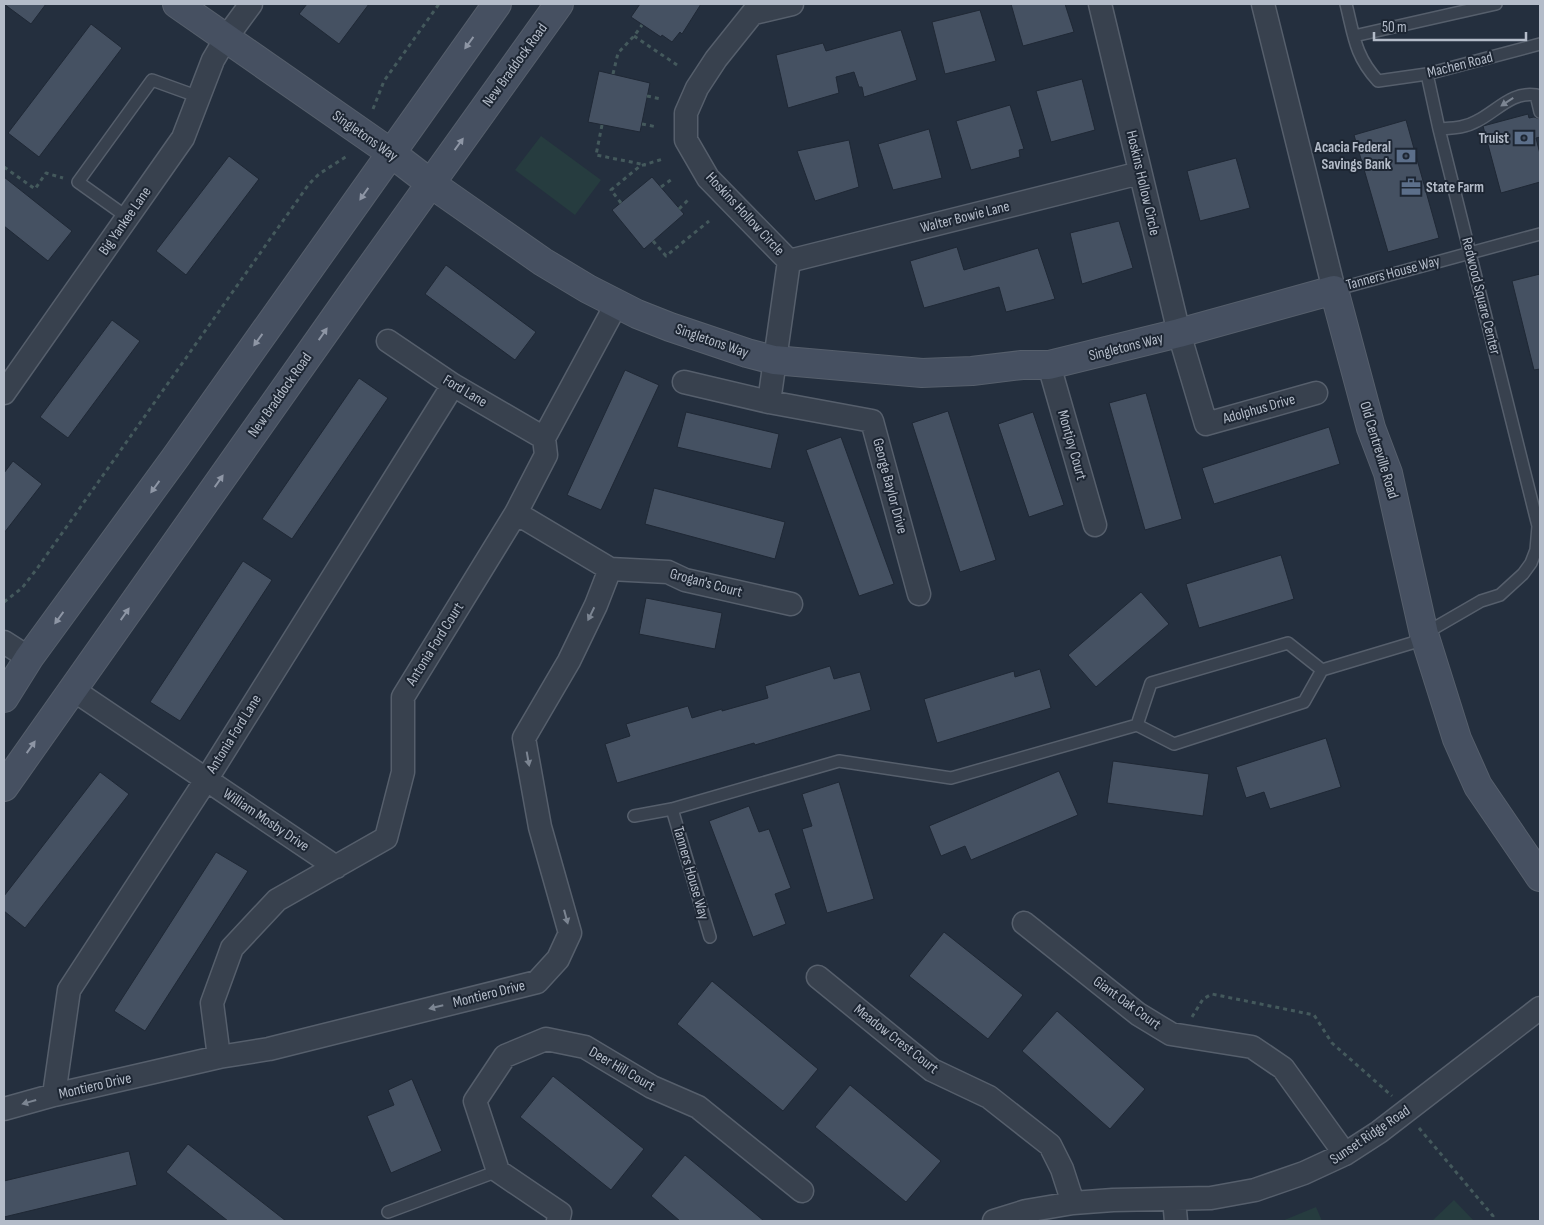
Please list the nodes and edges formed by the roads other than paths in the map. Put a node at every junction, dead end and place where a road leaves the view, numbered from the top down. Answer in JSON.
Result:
{"nodes":[{"id":1,"x":177,"y":4,"type":"edge"},
{"id":2,"x":251,"y":4,"type":"edge"},
{"id":3,"x":497,"y":4,"type":"edge"},
{"id":4,"x":559,"y":4,"type":"edge"},
{"id":5,"x":792,"y":4,"type":"edge"},
{"id":6,"x":1100,"y":4,"type":"edge"},
{"id":7,"x":1263,"y":4,"type":"edge"},
{"id":8,"x":1346,"y":4,"type":"edge"},
{"id":9,"x":1496,"y":4,"type":"edge"},
{"id":10,"x":757,"y":8,"type":"edge"},
{"id":11,"x":1354,"y":36,"type":"junction"},
{"id":12,"x":226,"y":38,"type":"junction"},
{"id":13,"x":1540,"y":44,"type":"edge"},
{"id":14,"x":1427,"y":74,"type":"junction"},
{"id":15,"x":199,"y":97,"type":"junction"},
{"id":16,"x":1540,"y":112,"type":"edge"},
{"id":17,"x":1439,"y":129,"type":"junction"},
{"id":18,"x":391,"y":154,"type":"junction"},
{"id":19,"x":1140,"y":173,"type":"junction"},
{"id":20,"x":430,"y":184,"type":"junction"},
{"id":21,"x":128,"y":217,"type":"junction"},
{"id":22,"x":1540,"y":234,"type":"edge"},
{"id":23,"x":1470,"y":253,"type":"junction"},
{"id":24,"x":789,"y":261,"type":"junction"},
{"id":25,"x":1334,"y":290,"type":"junction"},
{"id":26,"x":617,"y":303,"type":"junction"},
{"id":27,"x":1179,"y":333,"type":"junction"},
{"id":28,"x":388,"y":341,"type":"dead end"},
{"id":29,"x":774,"y":360,"type":"junction"},
{"id":30,"x":1049,"y":365,"type":"junction"},
{"id":31,"x":684,"y":382,"type":"dead end"},
{"id":32,"x":453,"y":385,"type":"junction"},
{"id":33,"x":4,"y":393,"type":"edge"},
{"id":34,"x":1316,"y":393,"type":"dead end"},
{"id":35,"x":769,"y":402,"type":"junction"},
{"id":36,"x":544,"y":438,"type":"junction"},
{"id":37,"x":516,"y":513,"type":"junction"},
{"id":38,"x":1538,"y":517,"type":"edge"},
{"id":39,"x":1095,"y":525,"type":"dead end"},
{"id":40,"x":610,"y":570,"type":"junction"},
{"id":41,"x":920,"y":594,"type":"dead end"},
{"id":42,"x":791,"y":604,"type":"dead end"},
{"id":43,"x":1424,"y":634,"type":"junction"},
{"id":44,"x":4,"y":642,"type":"edge"},
{"id":45,"x":29,"y":658,"type":"junction"},
{"id":46,"x":1322,"y":670,"type":"junction"},
{"id":47,"x":72,"y":689,"type":"junction"},
{"id":48,"x":4,"y":698,"type":"edge"},
{"id":49,"x":1137,"y":725,"type":"junction"},
{"id":50,"x":206,"y":780,"type":"junction"},
{"id":51,"x":4,"y":787,"type":"edge"},
{"id":52,"x":672,"y":809,"type":"junction"},
{"id":53,"x":634,"y":816,"type":"dead end"},
{"id":54,"x":336,"y":867,"type":"junction"},
{"id":55,"x":1540,"y":877,"type":"edge"},
{"id":56,"x":1024,"y":923,"type":"dead end"},
{"id":57,"x":710,"y":937,"type":"dead end"},
{"id":58,"x":818,"y":977,"type":"dead end"},
{"id":59,"x":1540,"y":1008,"type":"edge"},
{"id":60,"x":220,"y":1057,"type":"junction"},
{"id":61,"x":54,"y":1095,"type":"junction"},
{"id":62,"x":4,"y":1109,"type":"edge"},
{"id":63,"x":1345,"y":1154,"type":"junction"},
{"id":64,"x":498,"y":1171,"type":"junction"},
{"id":65,"x":802,"y":1191,"type":"dead end"},
{"id":66,"x":1073,"y":1203,"type":"junction"},
{"id":67,"x":1175,"y":1210,"type":"edge"},
{"id":68,"x":388,"y":1212,"type":"dead end"},
{"id":69,"x":558,"y":1221,"type":"edge"},
{"id":70,"x":994,"y":1221,"type":"edge"}],
"edges":[{"from":1,"to":12,"type":"street","name":"Singletons Way"},
{"from":2,"to":12,"type":"street","name":"Big Yankee Lane"},
{"from":3,"to":18,"type":"street","one_way":true},
{"from":20,"to":4,"type":"street","name":"New Braddock Road","one_way":true},
{"from":5,"to":10,"type":"street"},
{"from":6,"to":19,"type":"street","name":"Hoskins Hollow Circle"},
{"from":7,"to":25,"type":"street","name":"Old Centreville Road"},
{"from":8,"to":11,"type":"lane"},
{"from":9,"to":11,"type":"lane"},
{"from":10,"to":24,"type":"street","name":"Hoskins Hollow Circle"},
{"from":11,"to":14,"type":"lane","name":"Machen Road"},
{"from":12,"to":15,"type":"street","name":"Big Yankee Lane"},
{"from":12,"to":18,"type":"street","name":"Singletons Way"},
{"from":13,"to":14,"type":"lane","name":"Machen Road"},
{"from":14,"to":17,"type":"lane","name":"Redwood Square Center"},
{"from":15,"to":21,"type":"street","name":"Big Yankee Lane"},
{"from":15,"to":21,"type":"lane"},
{"from":16,"to":17,"type":"lane","one_way":true},
{"from":17,"to":23,"type":"lane","name":"Redwood Square Center"},
{"from":18,"to":20,"type":"street","name":"Singletons Way"},
{"from":18,"to":45,"type":"street","one_way":true},
{"from":19,"to":24,"type":"street","name":"Walter Bowie Lane"},
{"from":19,"to":27,"type":"street","name":"Hoskins Hollow Circle"},
{"from":20,"to":26,"type":"street","name":"Singletons Way"},
{"from":47,"to":20,"type":"street","name":"New Braddock Road","one_way":true},
{"from":21,"to":33,"type":"street","name":"Big Yankee Lane"},
{"from":22,"to":23,"type":"lane","name":"Tanners House Way"},
{"from":23,"to":25,"type":"lane","name":"Tanners House Way"},
{"from":23,"to":38,"type":"lane","name":"Redwood Square Center"},
{"from":24,"to":29,"type":"street","name":"Hoskins Hollow Circle"},
{"from":25,"to":27,"type":"street","name":"Singletons Way"},
{"from":25,"to":43,"type":"street","name":"Old Centreville Road"},
{"from":26,"to":29,"type":"street","name":"Singletons Way"},
{"from":26,"to":36,"type":"street","name":"Antonia Ford Court"},
{"from":27,"to":30,"type":"street","name":"Singletons Way"},
{"from":27,"to":34,"type":"street","name":"Adolphus Drive"},
{"from":28,"to":32,"type":"street","name":"Ford Lane"},
{"from":29,"to":30,"type":"street","name":"Singletons Way"},
{"from":29,"to":35,"type":"street"},
{"from":30,"to":39,"type":"street","name":"Montjoy Court"},
{"from":31,"to":35,"type":"street","name":"George Baylor Drive"},
{"from":32,"to":36,"type":"street","name":"Ford Lane"},
{"from":32,"to":50,"type":"street","name":"Antonia Ford Lane"},
{"from":35,"to":41,"type":"street","name":"George Baylor Drive"},
{"from":36,"to":37,"type":"street","name":"Antonia Ford Court"},
{"from":37,"to":40,"type":"street","name":"Grogan's Court"},
{"from":37,"to":54,"type":"street","name":"Antonia Ford Court"},
{"from":38,"to":43,"type":"lane","name":"Redwood Square Center"},
{"from":40,"to":42,"type":"street","name":"Grogan's Court"},
{"from":40,"to":60,"type":"street","name":"Montiero Drive","one_way":true},
{"from":43,"to":46,"type":"lane","name":"Redwood Square Center"},
{"from":43,"to":55,"type":"street","name":"Old Centreville Road"},
{"from":44,"to":45,"type":"street"},
{"from":45,"to":48,"type":"street"},
{"from":46,"to":49,"type":"lane"},
{"from":46,"to":49,"type":"lane"},
{"from":47,"to":50,"type":"street","name":"William Mosby Drive"},
{"from":51,"to":47,"type":"street","name":"New Braddock Road","one_way":true},
{"from":49,"to":52,"type":"lane"},
{"from":50,"to":54,"type":"street","name":"William Mosby Drive"},
{"from":50,"to":61,"type":"street","name":"Antonia Ford Lane"},
{"from":52,"to":53,"type":"lane"},
{"from":52,"to":57,"type":"lane","name":"Tanners House Way"},
{"from":54,"to":60,"type":"street","name":"Antonia Ford Court"},
{"from":56,"to":63,"type":"street","name":"Giant Oak Court"},
{"from":58,"to":66,"type":"street","name":"Meadow Crest Court"},
{"from":59,"to":63,"type":"street","name":"Sunset Ridge Road"},
{"from":60,"to":61,"type":"street","name":"Montiero Drive"},
{"from":61,"to":62,"type":"street","name":"Montiero Drive","one_way":true},
{"from":63,"to":67,"type":"street","name":"Sunset Ridge Road"},
{"from":64,"to":65,"type":"street","name":"Deer Hill Court"},
{"from":64,"to":68,"type":"lane"},
{"from":64,"to":69,"type":"street"},
{"from":66,"to":67,"type":"street","name":"Sunset Ridge Road"},
{"from":66,"to":70,"type":"street","name":"Sunset Ridge Road"}]}
